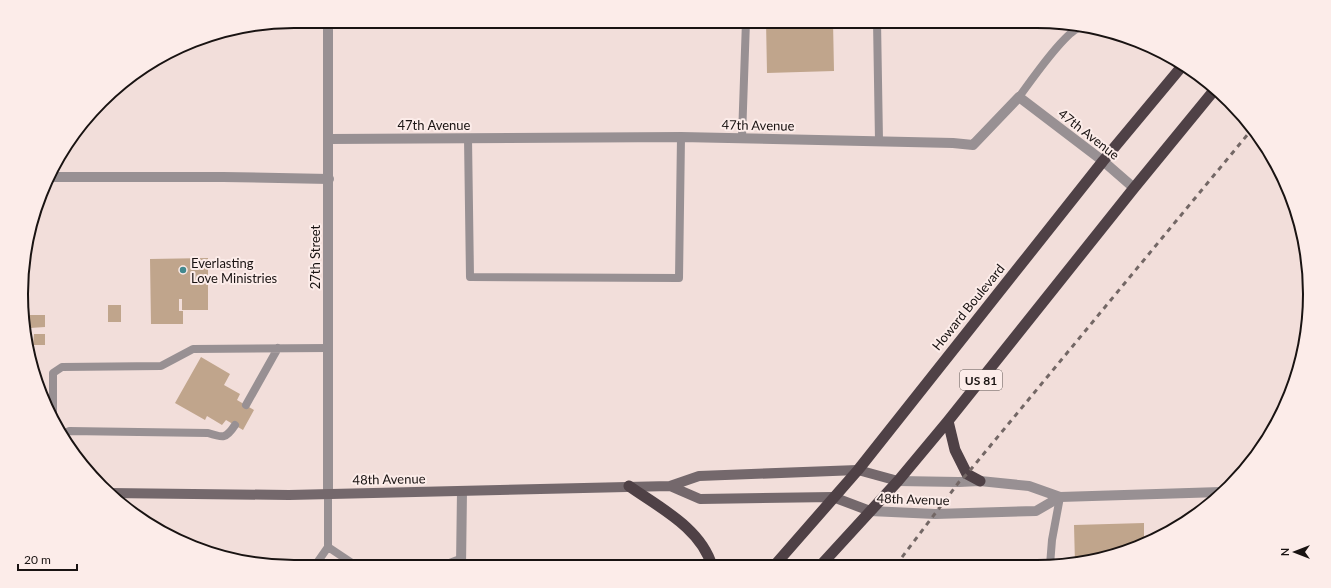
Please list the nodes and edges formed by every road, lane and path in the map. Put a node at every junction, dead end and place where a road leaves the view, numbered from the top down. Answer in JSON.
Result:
{"nodes":[{"id":1,"x":328,"y":28,"type":"edge"},
{"id":2,"x":746,"y":28,"type":"edge"},
{"id":3,"x":877,"y":28,"type":"edge"},
{"id":4,"x":1073,"y":30,"type":"edge"},
{"id":5,"x":1180,"y":70,"type":"edge"},
{"id":6,"x":1211,"y":94,"type":"edge"},
{"id":7,"x":1019,"y":97,"type":"junction"},
{"id":8,"x":681,"y":137,"type":"junction"},
{"id":9,"x":468,"y":138,"type":"junction"},
{"id":10,"x":742,"y":138,"type":"junction"},
{"id":11,"x":328,"y":139,"type":"junction"},
{"id":12,"x":879,"y":141,"type":"junction"},
{"id":13,"x":1103,"y":161,"type":"junction"},
{"id":14,"x":55,"y":177,"type":"edge"},
{"id":15,"x":328,"y":179,"type":"junction"},
{"id":16,"x":1134,"y":188,"type":"junction"},
{"id":17,"x":278,"y":348,"type":"junction"},
{"id":18,"x":328,"y":348,"type":"junction"},
{"id":19,"x":246,"y":405,"type":"dead end"},
{"id":20,"x":52,"y":406,"type":"edge"},
{"id":21,"x":948,"y":421,"type":"junction"},
{"id":22,"x":234,"y":425,"type":"dead end"},
{"id":23,"x":67,"y":432,"type":"edge"},
{"id":24,"x":858,"y":470,"type":"junction"},
{"id":25,"x":898,"y":481,"type":"junction"},
{"id":26,"x":980,"y":481,"type":"junction"},
{"id":27,"x":629,"y":486,"type":"junction"},
{"id":28,"x":670,"y":486,"type":"junction"},
{"id":29,"x":462,"y":491,"type":"junction"},
{"id":30,"x":1214,"y":492,"type":"edge"},
{"id":31,"x":118,"y":493,"type":"edge"},
{"id":32,"x":328,"y":494,"type":"junction"},
{"id":33,"x":834,"y":497,"type":"junction"},
{"id":34,"x":1060,"y":497,"type":"junction"},
{"id":35,"x":870,"y":512,"type":"junction"},
{"id":36,"x":328,"y":547,"type":"junction"},
{"id":37,"x":1050,"y":559,"type":"edge"},
{"id":38,"x":319,"y":560,"type":"edge"},
{"id":39,"x":348,"y":560,"type":"edge"},
{"id":40,"x":460,"y":560,"type":"edge"},
{"id":41,"x":709,"y":560,"type":"edge"},
{"id":42,"x":779,"y":560,"type":"edge"},
{"id":43,"x":826,"y":560,"type":"edge"}],
"edges":[{"from":1,"to":11,"type":"street","name":"27th Street"},
{"from":2,"to":10,"type":"lane"},
{"from":3,"to":12,"type":"lane"},
{"from":4,"to":7,"type":"lane"},
{"from":5,"to":13,"type":"highway","name":"Howard Boulevard","number":"US 81"},
{"from":6,"to":16,"type":"highway","number":"US 81"},
{"from":7,"to":12,"type":"street","name":"47th Avenue"},
{"from":7,"to":13,"type":"street","name":"47th Avenue"},
{"from":8,"to":9,"type":"street","name":"47th Avenue"},
{"from":8,"to":9,"type":"lane"},
{"from":8,"to":10,"type":"street","name":"47th Avenue"},
{"from":9,"to":11,"type":"street","name":"47th Avenue"},
{"from":10,"to":12,"type":"street","name":"47th Avenue"},
{"from":11,"to":15,"type":"street","name":"27th Street"},
{"from":13,"to":16,"type":"street","name":"47th Avenue"},
{"from":13,"to":24,"type":"highway","name":"Howard Boulevard","number":"US 81"},
{"from":14,"to":15,"type":"street"},
{"from":15,"to":18,"type":"street","name":"27th Street"},
{"from":16,"to":21,"type":"highway","number":"US 81"},
{"from":17,"to":18,"type":"lane"},
{"from":17,"to":19,"type":"lane"},
{"from":17,"to":20,"type":"lane"},
{"from":18,"to":32,"type":"street","name":"27th Street"},
{"from":21,"to":25,"type":"highway","number":"US 81"},
{"from":21,"to":26,"type":"highway"},
{"from":22,"to":23,"type":"lane"},
{"from":24,"to":25,"type":"main road","name":"48th Avenue"},
{"from":24,"to":28,"type":"main road","name":"48th Avenue"},
{"from":24,"to":33,"type":"highway","name":"Howard Boulevard","number":"US 81"},
{"from":25,"to":26,"type":"street","name":"48th Avenue"},
{"from":25,"to":35,"type":"highway","number":"US 81"},
{"from":26,"to":34,"type":"street","name":"48th Avenue"},
{"from":27,"to":28,"type":"main road","name":"48th Avenue"},
{"from":27,"to":29,"type":"main road","name":"48th Avenue"},
{"from":27,"to":41,"type":"highway"},
{"from":28,"to":33,"type":"main road","name":"48th Avenue"},
{"from":29,"to":32,"type":"main road","name":"48th Avenue"},
{"from":29,"to":40,"type":"street"},
{"from":30,"to":34,"type":"street","name":"48th Avenue"},
{"from":31,"to":32,"type":"main road","name":"48th Avenue"},
{"from":32,"to":36,"type":"lane"},
{"from":33,"to":35,"type":"main road","name":"48th Avenue"},
{"from":33,"to":42,"type":"highway","name":"Howard Boulevard","number":"US 81"},
{"from":34,"to":35,"type":"street","name":"48th Avenue"},
{"from":34,"to":37,"type":"lane"},
{"from":35,"to":43,"type":"highway","number":"US 81"},
{"from":36,"to":38,"type":"lane"},
{"from":36,"to":39,"type":"lane"}]}
